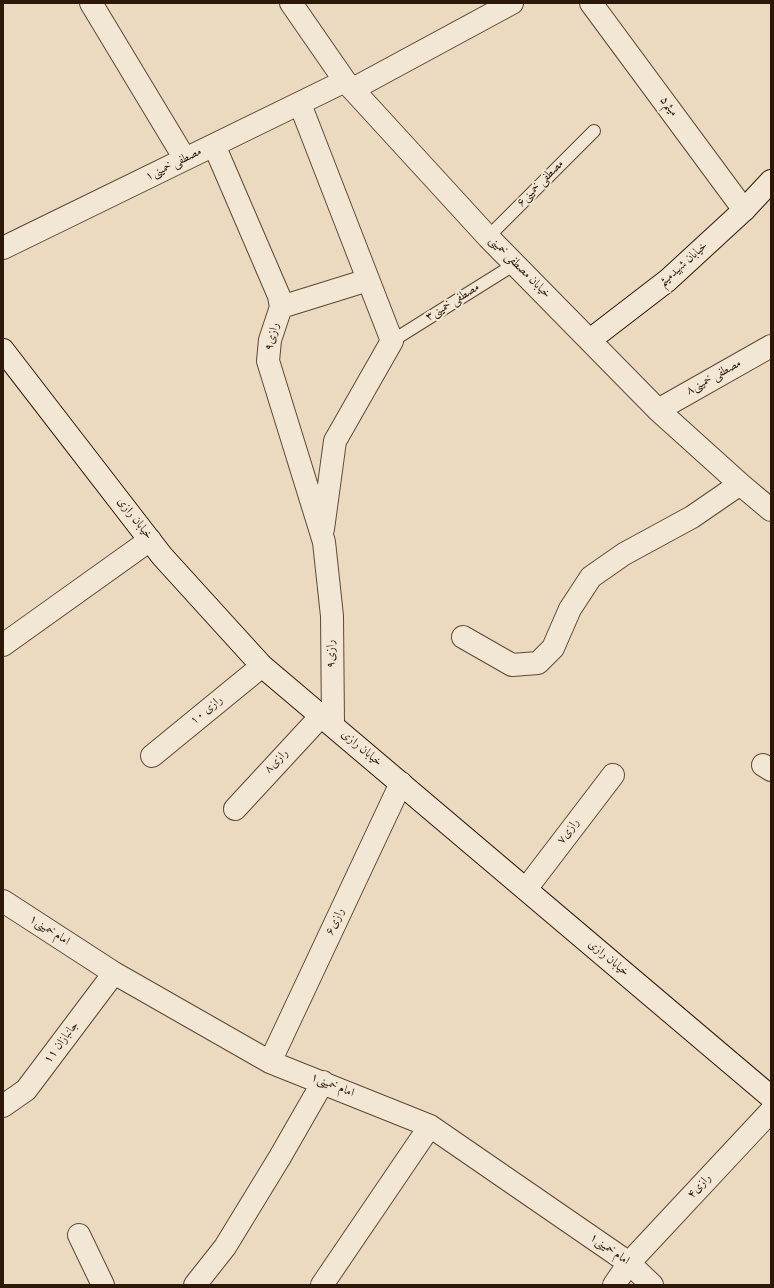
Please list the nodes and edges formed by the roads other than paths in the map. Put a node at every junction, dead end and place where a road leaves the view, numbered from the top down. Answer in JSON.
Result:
{"nodes":[{"id":1,"x":91,"y":3,"type":"edge"},
{"id":2,"x":291,"y":3,"type":"edge"},
{"id":3,"x":512,"y":3,"type":"edge"},
{"id":4,"x":591,"y":3,"type":"edge"},
{"id":5,"x":349,"y":85,"type":"junction"},
{"id":6,"x":300,"y":104,"type":"junction"},
{"id":7,"x":594,"y":131,"type":"dead end"},
{"id":8,"x":214,"y":145,"type":"junction"},
{"id":9,"x":185,"y":159,"type":"junction"},
{"id":10,"x":771,"y":181,"type":"edge"},
{"id":11,"x":744,"y":210,"type":"junction"},
{"id":12,"x":488,"y":237,"type":"junction"},
{"id":13,"x":3,"y":248,"type":"edge"},
{"id":14,"x":515,"y":264,"type":"junction"},
{"id":15,"x":368,"y":280,"type":"junction"},
{"id":16,"x":281,"y":307,"type":"junction"},
{"id":17,"x":590,"y":340,"type":"junction"},
{"id":18,"x":392,"y":341,"type":"junction"},
{"id":19,"x":771,"y":346,"type":"edge"},
{"id":20,"x":3,"y":350,"type":"edge"},
{"id":21,"x":658,"y":410,"type":"junction"},
{"id":22,"x":740,"y":484,"type":"junction"},
{"id":23,"x":771,"y":510,"type":"edge"},
{"id":24,"x":322,"y":535,"type":"junction"},
{"id":25,"x":150,"y":540,"type":"junction"},
{"id":26,"x":464,"y":638,"type":"dead end"},
{"id":27,"x":3,"y":645,"type":"edge"},
{"id":28,"x":262,"y":666,"type":"junction"},
{"id":29,"x":327,"y":720,"type":"junction"},
{"id":30,"x":152,"y":756,"type":"dead end"},
{"id":31,"x":613,"y":775,"type":"dead end"},
{"id":32,"x":401,"y":783,"type":"junction"},
{"id":33,"x":235,"y":809,"type":"dead end"},
{"id":34,"x":526,"y":889,"type":"junction"},
{"id":35,"x":3,"y":901,"type":"edge"},
{"id":36,"x":114,"y":973,"type":"junction"},
{"id":37,"x":270,"y":1062,"type":"junction"},
{"id":38,"x":323,"y":1082,"type":"junction"},
{"id":39,"x":771,"y":1097,"type":"edge"},
{"id":40,"x":3,"y":1106,"type":"edge"},
{"id":41,"x":771,"y":1111,"type":"edge"},
{"id":42,"x":430,"y":1126,"type":"junction"},
{"id":43,"x":79,"y":1235,"type":"dead end"},
{"id":44,"x":629,"y":1263,"type":"junction"},
{"id":45,"x":103,"y":1285,"type":"edge"},
{"id":46,"x":195,"y":1285,"type":"edge"},
{"id":47,"x":322,"y":1285,"type":"edge"},
{"id":48,"x":614,"y":1285,"type":"edge"},
{"id":49,"x":652,"y":1285,"type":"edge"}],
"edges":[{"from":1,"to":9,"type":"street"},
{"from":2,"to":5,"type":"street","name":"خیابان مصطفی خمینی"},
{"from":3,"to":5,"type":"street"},
{"from":4,"to":11,"type":"street","name":"میثم۵"},
{"from":5,"to":6,"type":"street","name":"مصطفی خمینی۱"},
{"from":5,"to":12,"type":"street","name":"خیابان مصطفی خمینی"},
{"from":6,"to":8,"type":"street","name":"مصطفی خمینی۱"},
{"from":6,"to":15,"type":"street"},
{"from":7,"to":12,"type":"lane","name":"مصطفی خمینی۶"},
{"from":8,"to":9,"type":"street","name":"مصطفی خمینی۱"},
{"from":8,"to":16,"type":"street","name":"رازی۹"},
{"from":9,"to":13,"type":"street","name":"مصطفی خمینی۱"},
{"from":10,"to":11,"type":"street","name":"خیابان شهیدمیثم"},
{"from":11,"to":17,"type":"street","name":"خیابان شهیدمیثم"},
{"from":12,"to":14,"type":"street","name":"خیابان مصطفی خمینی"},
{"from":14,"to":17,"type":"street","name":"خیابان مصطفی خمینی"},
{"from":14,"to":18,"type":"lane","name":"مصطفی خمینی۳"},
{"from":15,"to":16,"type":"street"},
{"from":15,"to":18,"type":"street"},
{"from":16,"to":24,"type":"street","name":"رازی۹"},
{"from":17,"to":21,"type":"street","name":"خیابان مصطفی خمینی"},
{"from":18,"to":24,"type":"street","name":"رازی۹"},
{"from":19,"to":21,"type":"street","name":"مصطفی خمینی۸"},
{"from":20,"to":25,"type":"street","name":"خیابان رازی"},
{"from":21,"to":22,"type":"street","name":"خیابان مصطفی خمینی"},
{"from":22,"to":23,"type":"street","name":"خیابان مصطفی خمینی"},
{"from":22,"to":26,"type":"street"},
{"from":24,"to":29,"type":"street","name":"رازی۹"},
{"from":25,"to":27,"type":"street"},
{"from":25,"to":28,"type":"street","name":"خیابان رازی"},
{"from":28,"to":29,"type":"street","name":"خیابان رازی"},
{"from":28,"to":30,"type":"street","name":"رازی ۱۰"},
{"from":29,"to":32,"type":"street","name":"خیابان رازی"},
{"from":29,"to":33,"type":"street","name":"رازی۸"},
{"from":31,"to":34,"type":"street","name":"رازی۷"},
{"from":32,"to":34,"type":"street","name":"خیابان رازی"},
{"from":32,"to":37,"type":"street","name":"رازی۶"},
{"from":34,"to":39,"type":"street","name":"خیابان رازی"},
{"from":35,"to":36,"type":"street","name":"امام خمینی۱"},
{"from":36,"to":37,"type":"street","name":"امام خمینی۱"},
{"from":36,"to":40,"type":"street","name":"جانبازان ۱۱"},
{"from":37,"to":38,"type":"street","name":"امام خمینی۱"},
{"from":38,"to":42,"type":"street","name":"امام خمینی۱"},
{"from":38,"to":46,"type":"street"},
{"from":41,"to":44,"type":"street","name":"رازی۴"},
{"from":42,"to":44,"type":"street","name":"امام خمینی۱"},
{"from":42,"to":47,"type":"street"},
{"from":43,"to":45,"type":"street"},
{"from":44,"to":48,"type":"street","name":"رازی۴"},
{"from":44,"to":49,"type":"street","name":"امام خمینی۱"}]}
